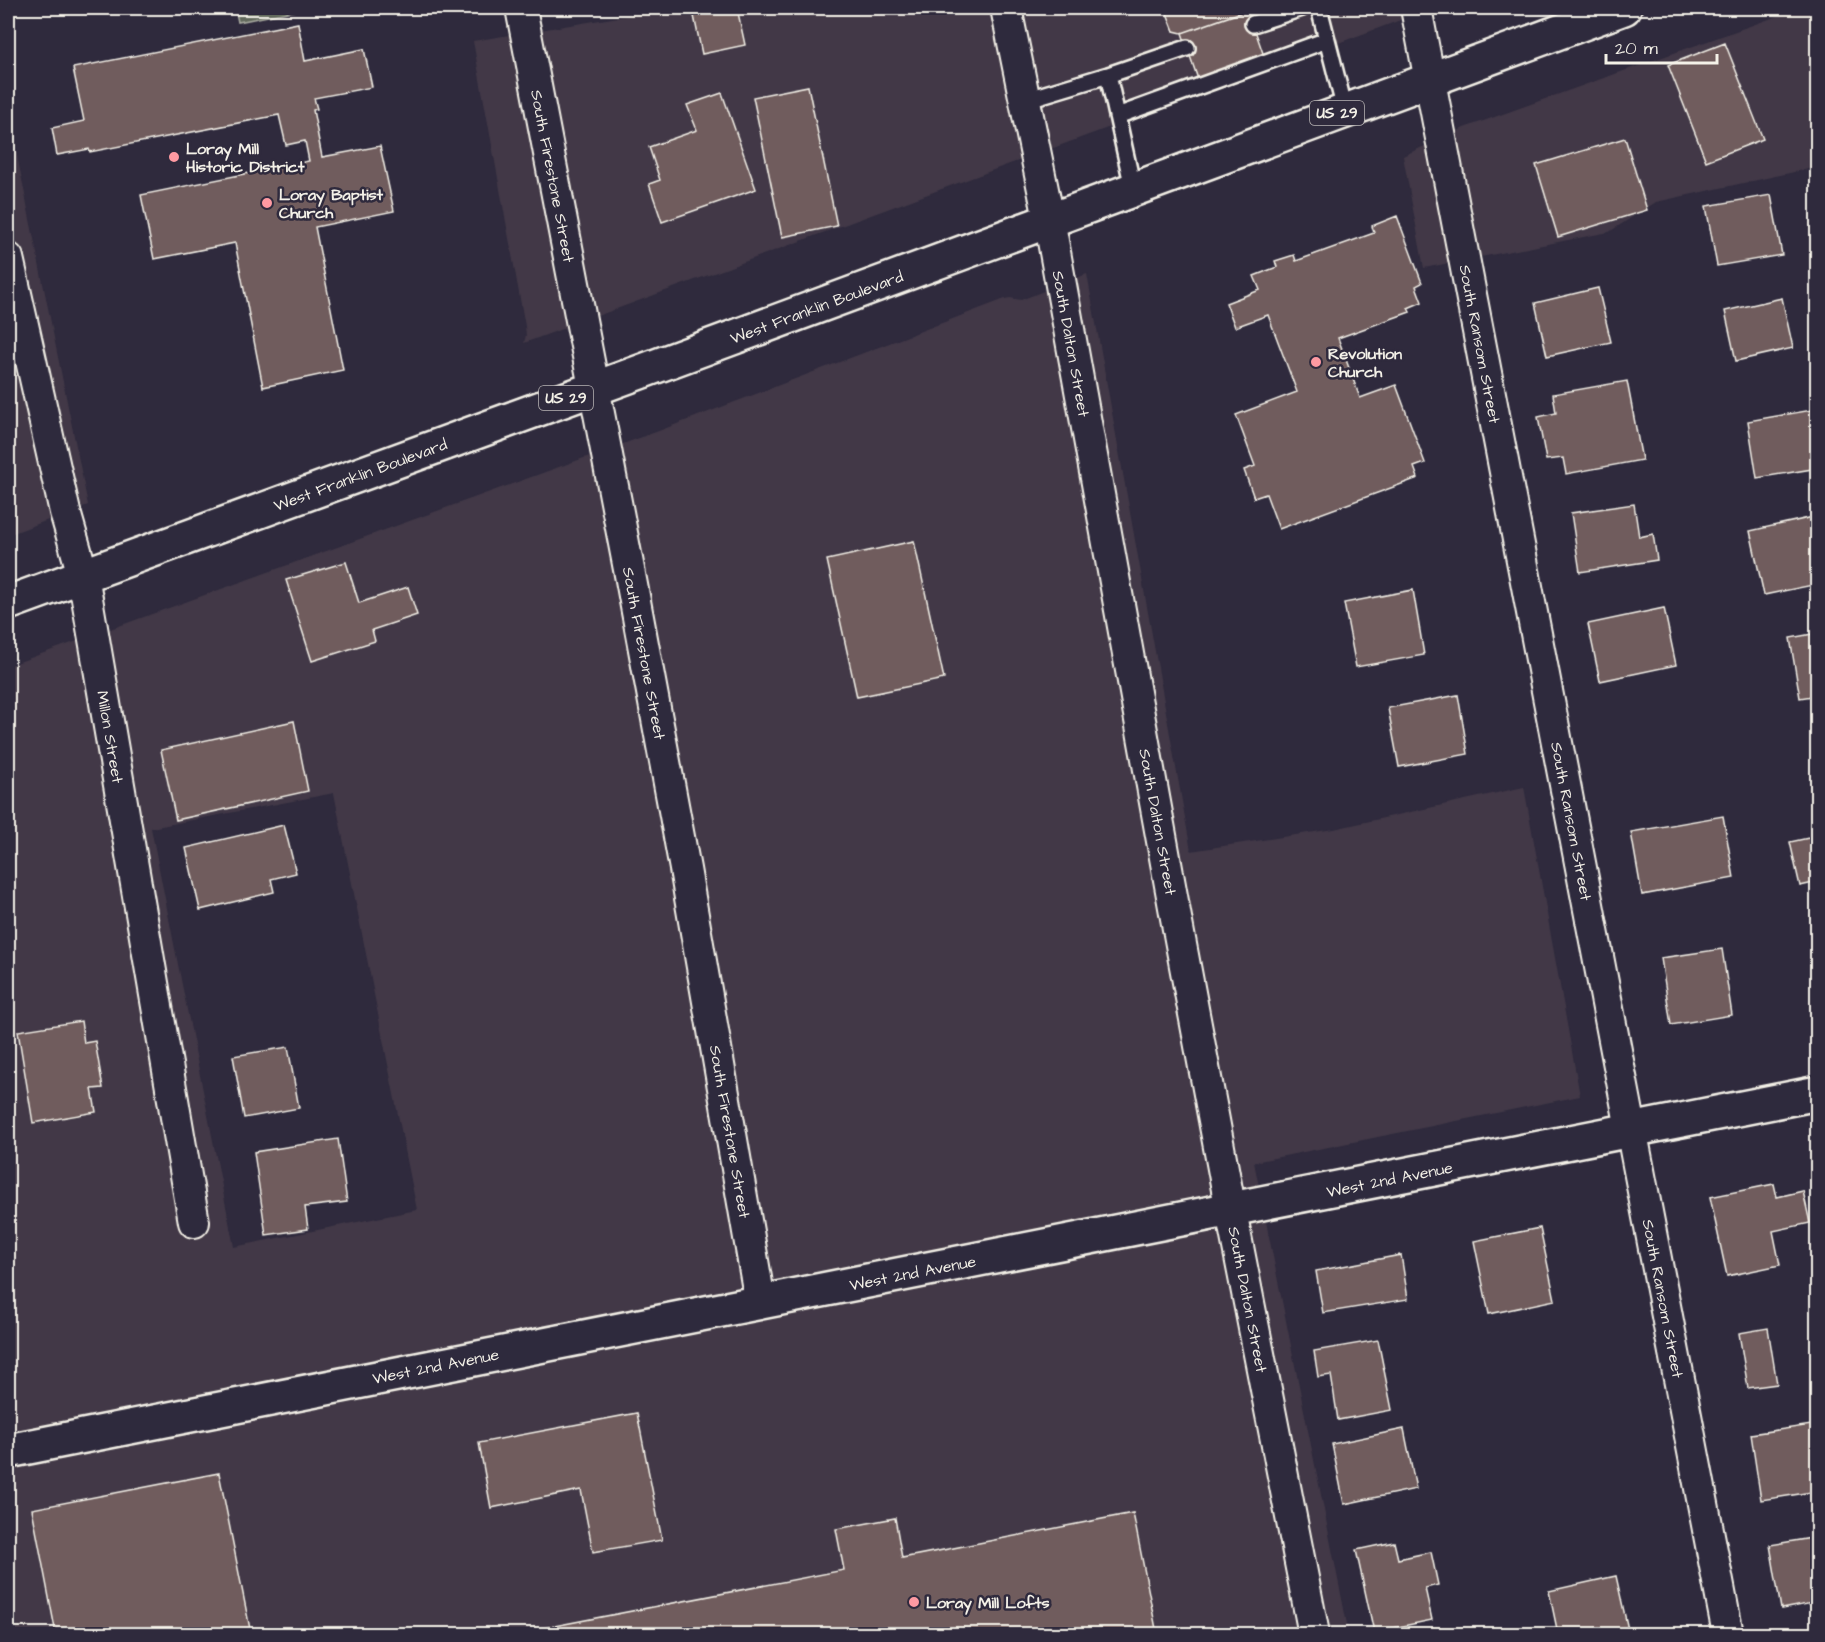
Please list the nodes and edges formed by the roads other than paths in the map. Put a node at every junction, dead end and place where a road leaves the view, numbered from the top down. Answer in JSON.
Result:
{"nodes":[{"id":1,"x":521,"y":8,"type":"edge"},
{"id":2,"x":1006,"y":8,"type":"edge"},
{"id":3,"x":1302,"y":8,"type":"edge"},
{"id":4,"x":1319,"y":8,"type":"edge"},
{"id":5,"x":1416,"y":8,"type":"edge"},
{"id":6,"x":1624,"y":8,"type":"edge"},
{"id":7,"x":1253,"y":24,"type":"dead end"},
{"id":8,"x":1327,"y":40,"type":"junction"},
{"id":9,"x":1187,"y":48,"type":"dead end"},
{"id":10,"x":1108,"y":75,"type":"junction"},
{"id":11,"x":1430,"y":79,"type":"junction"},
{"id":12,"x":1025,"y":100,"type":"junction"},
{"id":13,"x":1345,"y":110,"type":"junction"},
{"id":14,"x":1117,"y":116,"type":"junction"},
{"id":15,"x":1133,"y":188,"type":"junction"},
{"id":16,"x":1049,"y":219,"type":"junction"},
{"id":17,"x":8,"y":258,"type":"edge"},
{"id":18,"x":595,"y":388,"type":"junction"},
{"id":19,"x":82,"y":575,"type":"junction"},
{"id":20,"x":8,"y":603,"type":"edge"},
{"id":21,"x":1818,"y":1093,"type":"edge"},
{"id":22,"x":1631,"y":1131,"type":"junction"},
{"id":23,"x":1231,"y":1211,"type":"junction"},
{"id":24,"x":194,"y":1222,"type":"dead end"},
{"id":25,"x":760,"y":1302,"type":"junction"},
{"id":26,"x":8,"y":1451,"type":"edge"},
{"id":27,"x":1314,"y":1635,"type":"edge"},
{"id":28,"x":1728,"y":1635,"type":"edge"}],
"edges":[{"from":1,"to":18,"type":"street","name":"South Firestone Street"},
{"from":2,"to":12,"type":"street","name":"South Dalton Street"},
{"from":3,"to":7,"type":"lane"},
{"from":4,"to":8,"type":"lane"},
{"from":5,"to":11,"type":"street","name":"South Ransom Street"},
{"from":6,"to":11,"type":"street","name":"West Franklin Boulevard","number":"US 29"},
{"from":8,"to":13,"type":"lane"},
{"from":8,"to":14,"type":"lane"},
{"from":9,"to":10,"type":"lane"},
{"from":10,"to":12,"type":"lane"},
{"from":10,"to":14,"type":"lane"},
{"from":11,"to":13,"type":"street","name":"West Franklin Boulevard","number":"US 29"},
{"from":11,"to":22,"type":"street","name":"South Ransom Street"},
{"from":12,"to":16,"type":"street","name":"South Dalton Street"},
{"from":13,"to":15,"type":"street","name":"West Franklin Boulevard","number":"US 29"},
{"from":14,"to":15,"type":"lane"},
{"from":15,"to":16,"type":"street","name":"West Franklin Boulevard","number":"US 29"},
{"from":16,"to":18,"type":"street","name":"West Franklin Boulevard","number":"US 29"},
{"from":16,"to":23,"type":"street","name":"South Dalton Street"},
{"from":17,"to":19,"type":"street","name":"Millon Street"},
{"from":18,"to":19,"type":"street","name":"West Franklin Boulevard","number":"US 29"},
{"from":18,"to":25,"type":"street","name":"South Firestone Street"},
{"from":19,"to":20,"type":"street","name":"West Franklin Boulevard","number":"US 29"},
{"from":19,"to":24,"type":"street","name":"Millon Street"},
{"from":21,"to":22,"type":"street","name":"West 2nd Avenue"},
{"from":22,"to":23,"type":"street","name":"West 2nd Avenue"},
{"from":22,"to":28,"type":"street","name":"South Ransom Street"},
{"from":23,"to":25,"type":"street","name":"West 2nd Avenue"},
{"from":23,"to":27,"type":"street","name":"South Dalton Street"},
{"from":25,"to":26,"type":"street","name":"West 2nd Avenue"}]}
